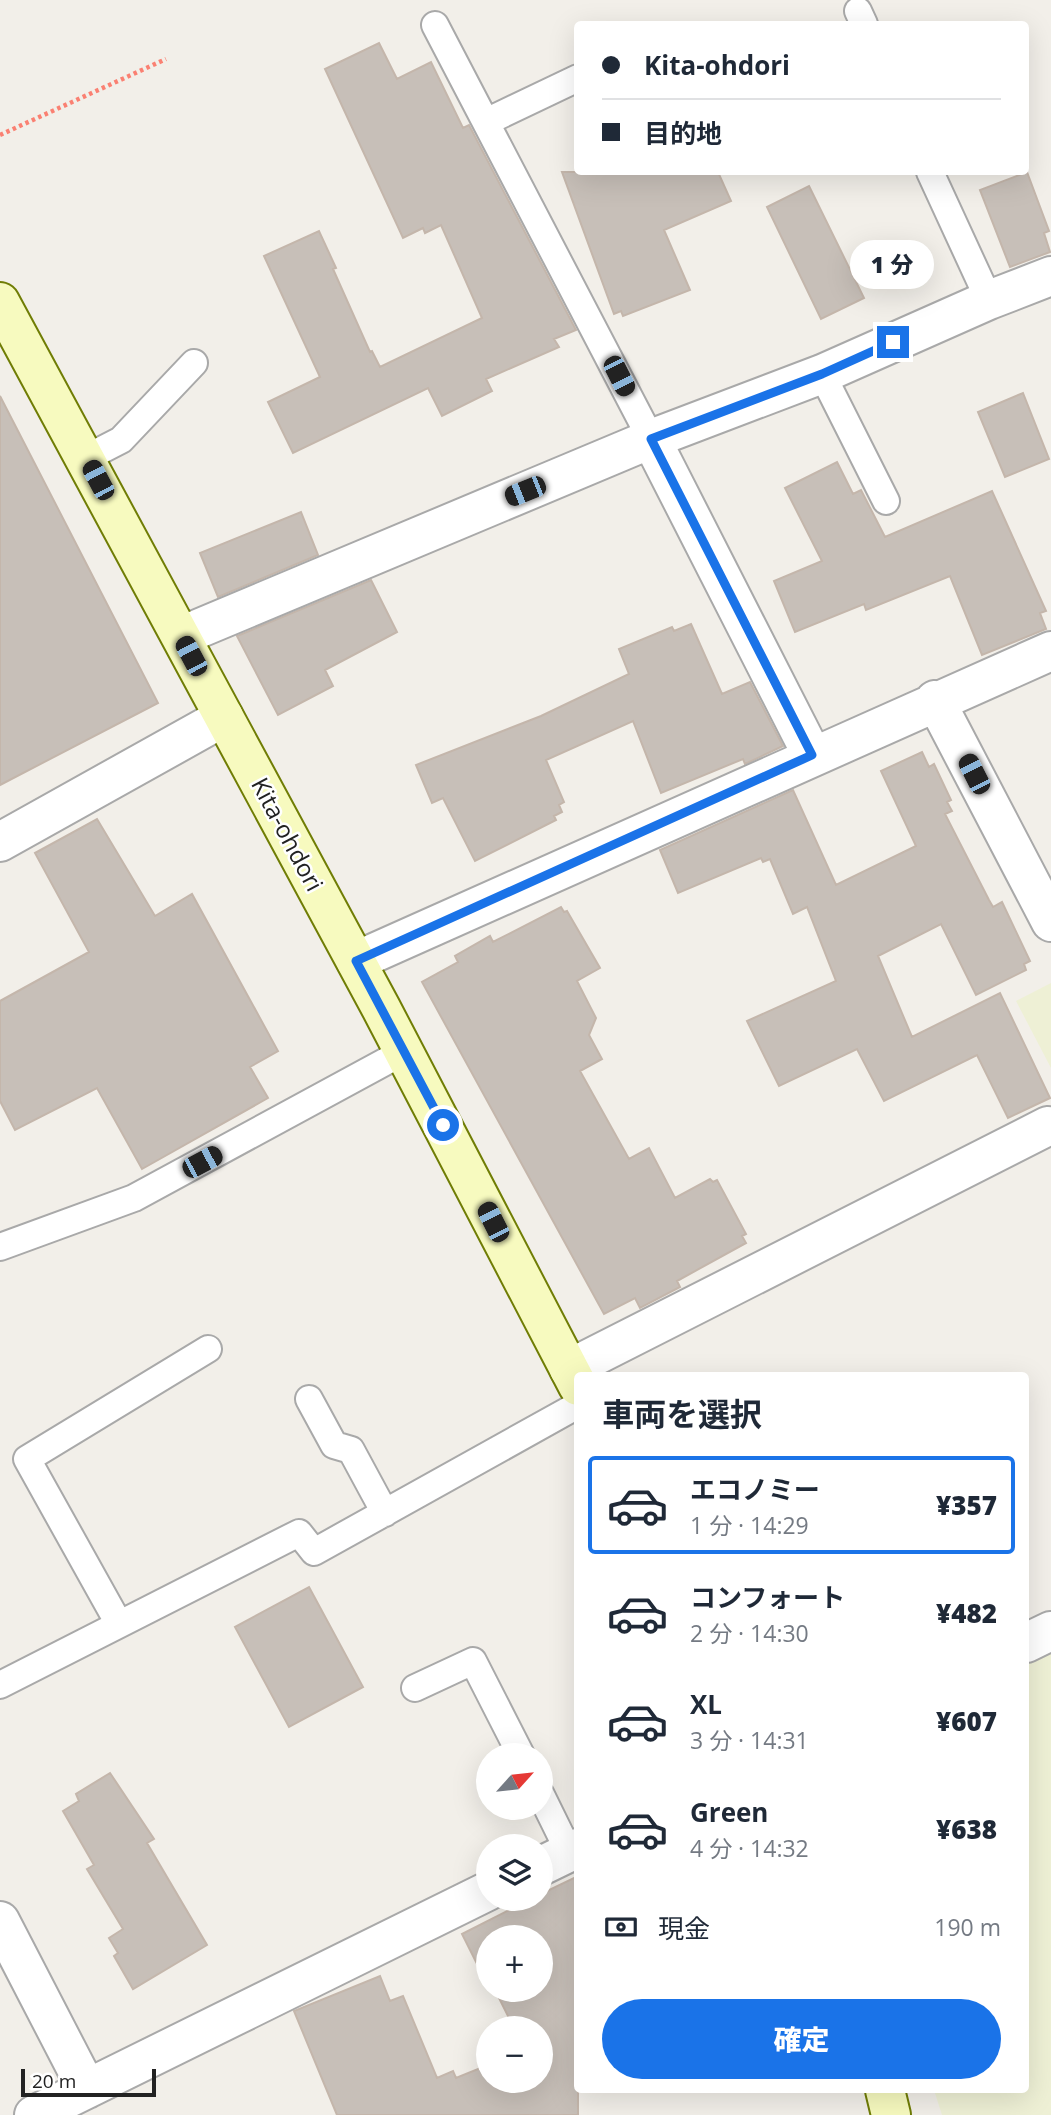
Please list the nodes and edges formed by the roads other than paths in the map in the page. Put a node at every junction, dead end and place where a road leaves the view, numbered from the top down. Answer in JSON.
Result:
{"nodes":[{"id":1,"x":435,"y":25,"type":"dead end"},
{"id":2,"x":574,"y":80,"type":"edge"},
{"id":3,"x":488,"y":121,"type":"junction"},
{"id":4,"x":931,"y":175,"type":"edge"},
{"id":5,"x":1051,"y":276,"type":"edge"},
{"id":6,"x":989,"y":300,"type":"junction"},
{"id":7,"x":0,"y":302,"type":"edge"},
{"id":8,"x":194,"y":363,"type":"dead end"},
{"id":9,"x":822,"y":374,"type":"junction"},
{"id":10,"x":651,"y":439,"type":"junction"},
{"id":11,"x":86,"y":457,"type":"junction"},
{"id":12,"x":886,"y":500,"type":"dead end"},
{"id":13,"x":181,"y":636,"type":"junction"},
{"id":14,"x":1051,"y":651,"type":"edge"},
{"id":15,"x":935,"y":700,"type":"junction"},
{"id":16,"x":224,"y":717,"type":"junction"},
{"id":17,"x":812,"y":755,"type":"junction"},
{"id":18,"x":0,"y":842,"type":"edge"},
{"id":19,"x":1051,"y":922,"type":"edge"},
{"id":20,"x":356,"y":961,"type":"junction"},
{"id":21,"x":405,"y":1051,"type":"junction"},
{"id":22,"x":1048,"y":1126,"type":"dead end"},
{"id":23,"x":0,"y":1247,"type":"edge"},
{"id":24,"x":208,"y":1349,"type":"dead end"},
{"id":25,"x":602,"y":1372,"type":"edge"},
{"id":26,"x":574,"y":1385,"type":"edge"},
{"id":27,"x":574,"y":1388,"type":"edge"},
{"id":28,"x":309,"y":1399,"type":"dead end"},
{"id":29,"x":385,"y":1513,"type":"junction"},
{"id":30,"x":119,"y":1624,"type":"junction"},
{"id":31,"x":1051,"y":1631,"type":"edge"},
{"id":32,"x":1029,"y":1642,"type":"edge"},
{"id":33,"x":0,"y":1685,"type":"edge"},
{"id":34,"x":415,"y":1688,"type":"dead end"},
{"id":35,"x":515,"y":1743,"type":"edge"},
{"id":36,"x":550,"y":1820,"type":"edge"},
{"id":37,"x":563,"y":1855,"type":"edge"},
{"id":38,"x":476,"y":1898,"type":"edge"},
{"id":39,"x":0,"y":1922,"type":"edge"},
{"id":40,"x":87,"y":2089,"type":"junction"},
{"id":41,"x":886,"y":2093,"type":"edge"},
{"id":42,"x":34,"y":2115,"type":"edge"},
{"id":43,"x":891,"y":2115,"type":"edge"}],
"edges":[{"from":1,"to":3,"type":"lane"},
{"from":2,"to":3,"type":"lane"},
{"from":3,"to":10,"type":"lane"},
{"from":4,"to":6,"type":"lane"},
{"from":5,"to":6,"type":"street"},
{"from":6,"to":9,"type":"street"},
{"from":7,"to":11,"type":"street","name":"Kita-ohdori"},
{"from":8,"to":11,"type":"lane"},
{"from":9,"to":10,"type":"street"},
{"from":9,"to":12,"type":"lane"},
{"from":10,"to":13,"type":"street"},
{"from":10,"to":17,"type":"street"},
{"from":11,"to":13,"type":"street","name":"Kita-ohdori"},
{"from":13,"to":16,"type":"street","name":"Kita-ohdori"},
{"from":14,"to":15,"type":"street"},
{"from":15,"to":17,"type":"street"},
{"from":15,"to":19,"type":"street"},
{"from":16,"to":18,"type":"street"},
{"from":16,"to":20,"type":"street","name":"Kita-ohdori"},
{"from":17,"to":20,"type":"street"},
{"from":20,"to":21,"type":"street","name":"Kita-ohdori"},
{"from":21,"to":23,"type":"lane"},
{"from":21,"to":26,"type":"street","name":"Kita-ohdori"},
{"from":22,"to":25,"type":"street"},
{"from":24,"to":30,"type":"lane"},
{"from":27,"to":29,"type":"lane"},
{"from":28,"to":29,"type":"lane"},
{"from":29,"to":30,"type":"lane"},
{"from":30,"to":33,"type":"lane"},
{"from":31,"to":32,"type":"street"},
{"from":34,"to":35,"type":"lane"},
{"from":36,"to":37,"type":"lane"},
{"from":38,"to":40,"type":"street"},
{"from":39,"to":40,"type":"street"},
{"from":40,"to":42,"type":"street"},
{"from":41,"to":43,"type":"street"}]}
